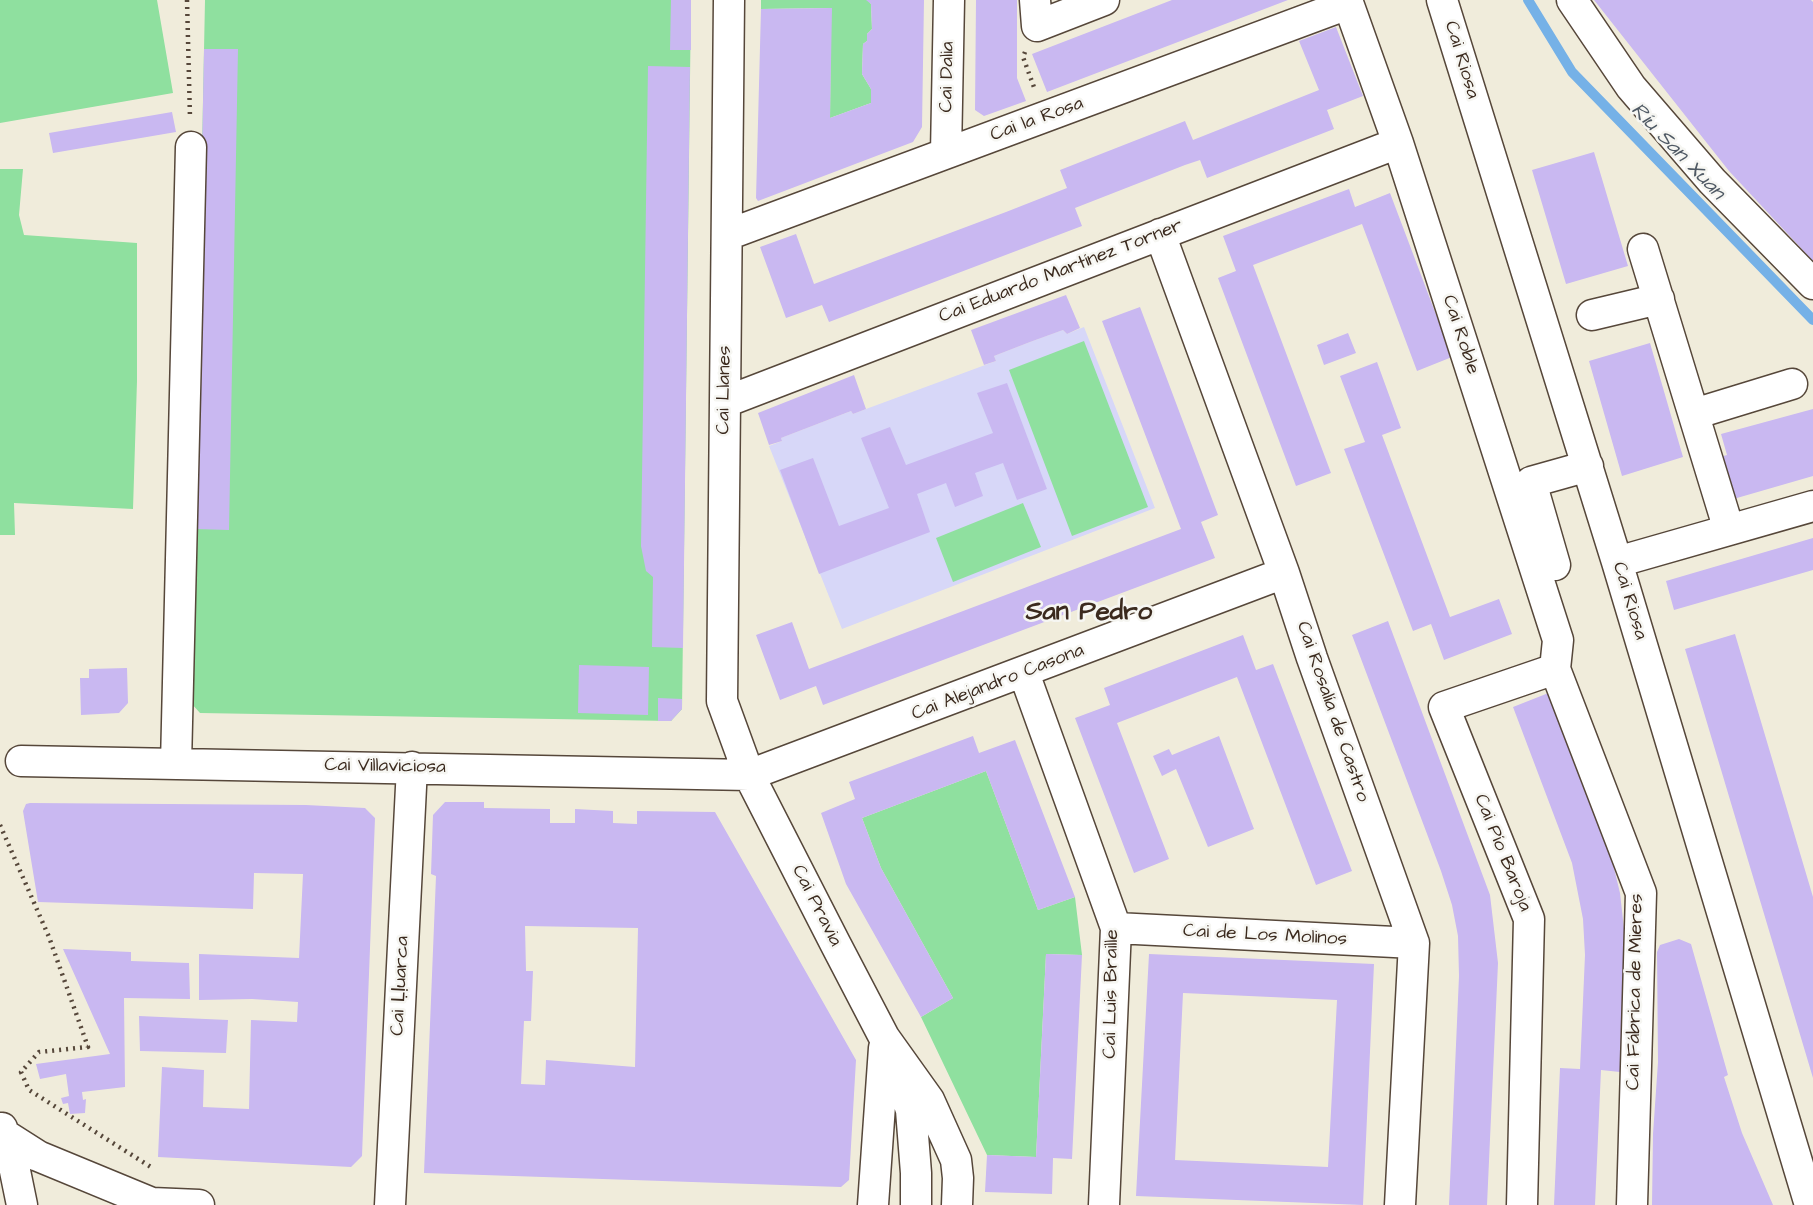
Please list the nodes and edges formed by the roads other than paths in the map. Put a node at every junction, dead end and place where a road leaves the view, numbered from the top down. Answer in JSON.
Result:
{"nodes":[{"id":1,"x":729,"y":0,"type":"edge"},
{"id":2,"x":949,"y":0,"type":"edge"},
{"id":3,"x":1104,"y":0,"type":"edge"},
{"id":4,"x":1442,"y":0,"type":"edge"},
{"id":5,"x":1572,"y":0,"type":"edge"},
{"id":6,"x":1347,"y":2,"type":"edge"},
{"id":7,"x":1036,"y":13,"type":"edge"},
{"id":8,"x":1398,"y":143,"type":"junction"},
{"id":9,"x":191,"y":147,"type":"road end"},
{"id":10,"x":946,"y":153,"type":"junction"},
{"id":11,"x":1160,"y":234,"type":"junction"},
{"id":12,"x":727,"y":235,"type":"junction"},
{"id":13,"x":1643,"y":249,"type":"dead end"},
{"id":14,"x":1813,"y":285,"type":"edge"},
{"id":15,"x":1659,"y":299,"type":"junction"},
{"id":16,"x":1592,"y":316,"type":"dead end"},
{"id":17,"x":1792,"y":384,"type":"dead end"},
{"id":18,"x":725,"y":401,"type":"junction"},
{"id":19,"x":1694,"y":414,"type":"junction"},
{"id":20,"x":1587,"y":466,"type":"junction"},
{"id":21,"x":1813,"y":506,"type":"edge"},
{"id":22,"x":1729,"y":530,"type":"junction"},
{"id":23,"x":1525,"y":537,"type":"junction"},
{"id":24,"x":1617,"y":562,"type":"junction"},
{"id":25,"x":1284,"y":573,"type":"junction"},
{"id":26,"x":1555,"y":669,"type":"junction"},
{"id":27,"x":1024,"y":673,"type":"junction"},
{"id":28,"x":21,"y":761,"type":"dead end"},
{"id":29,"x":176,"y":764,"type":"junction"},
{"id":30,"x":412,"y":767,"type":"junction"},
{"id":31,"x":749,"y":775,"type":"junction"},
{"id":32,"x":1116,"y":928,"type":"junction"},
{"id":33,"x":1414,"y":943,"type":"junction"},
{"id":34,"x":884,"y":1037,"type":"junction"},
{"id":35,"x":3,"y":1130,"type":"edge"},
{"id":36,"x":145,"y":1204,"type":"edge"},
{"id":37,"x":22,"y":1205,"type":"edge"},
{"id":38,"x":199,"y":1205,"type":"edge"},
{"id":39,"x":390,"y":1205,"type":"edge"},
{"id":40,"x":873,"y":1205,"type":"edge"},
{"id":41,"x":916,"y":1205,"type":"edge"},
{"id":42,"x":957,"y":1205,"type":"edge"},
{"id":43,"x":1104,"y":1205,"type":"edge"},
{"id":44,"x":1400,"y":1205,"type":"edge"},
{"id":45,"x":1522,"y":1205,"type":"edge"},
{"id":46,"x":1632,"y":1205,"type":"edge"},
{"id":47,"x":1810,"y":1205,"type":"edge"}],
"edges":[{"from":1,"to":12,"type":"street","name":"Cai Llanes"},
{"from":2,"to":10,"type":"street","name":"Cai Dalia"},
{"from":3,"to":7,"type":"street"},
{"from":4,"to":20,"type":"street","name":"Cai Riosa"},
{"from":5,"to":14,"type":"street"},
{"from":6,"to":8,"type":"street","name":"Cai Roble"},
{"from":6,"to":10,"type":"street","name":"Cai la Rosa"},
{"from":8,"to":11,"type":"street","name":"Cai Eduardo Martínez Torner"},
{"from":8,"to":23,"type":"street","name":"Cai Roble"},
{"from":9,"to":29,"type":"street"},
{"from":10,"to":12,"type":"street","name":"Cai la Rosa"},
{"from":11,"to":18,"type":"street","name":"Cai Eduardo Martínez Torner"},
{"from":11,"to":25,"type":"street","name":"Cai Rosalía de Castro"},
{"from":12,"to":18,"type":"street","name":"Cai Llanes"},
{"from":13,"to":15,"type":"street"},
{"from":15,"to":16,"type":"street"},
{"from":15,"to":19,"type":"street"},
{"from":17,"to":19,"type":"street"},
{"from":18,"to":31,"type":"street","name":"Cai Llanes"},
{"from":19,"to":22,"type":"street"},
{"from":20,"to":23,"type":"street"},
{"from":20,"to":24,"type":"street","name":"Cai Riosa"},
{"from":21,"to":22,"type":"street"},
{"from":22,"to":24,"type":"street"},
{"from":23,"to":26,"type":"street","name":"Cai Roble"},
{"from":24,"to":47,"type":"street","name":"Cai Riosa"},
{"from":25,"to":27,"type":"street","name":"Cai Alejandro Casona"},
{"from":25,"to":33,"type":"street","name":"Cai Rosalía de Castro"},
{"from":26,"to":45,"type":"street","name":"Cai Pío Baroja"},
{"from":26,"to":46,"type":"street","name":"Cai Fábrica de Mieres"},
{"from":27,"to":31,"type":"street","name":"Cai Alejandro Casona"},
{"from":27,"to":32,"type":"street","name":"Cai Luis Braille"},
{"from":28,"to":29,"type":"street","name":"Cai Villaviciosa"},
{"from":29,"to":30,"type":"street","name":"Cai Villaviciosa"},
{"from":30,"to":31,"type":"street","name":"Cai Villaviciosa"},
{"from":30,"to":39,"type":"street","name":"Cai Ḷḷuarca"},
{"from":31,"to":34,"type":"street","name":"Cai Pravia"},
{"from":32,"to":33,"type":"street","name":"Cai de Los Molinos"},
{"from":32,"to":43,"type":"street","name":"Cai Luis Braille"},
{"from":33,"to":44,"type":"street","name":"Cai Rosalía de Castro"},
{"from":34,"to":40,"type":"street"},
{"from":34,"to":41,"type":"street","name":"Cai Pravia"},
{"from":34,"to":42,"type":"street","name":"Cai Pravia"},
{"from":35,"to":36,"type":"street"},
{"from":35,"to":37,"type":"street"},
{"from":36,"to":38,"type":"street"}]}
